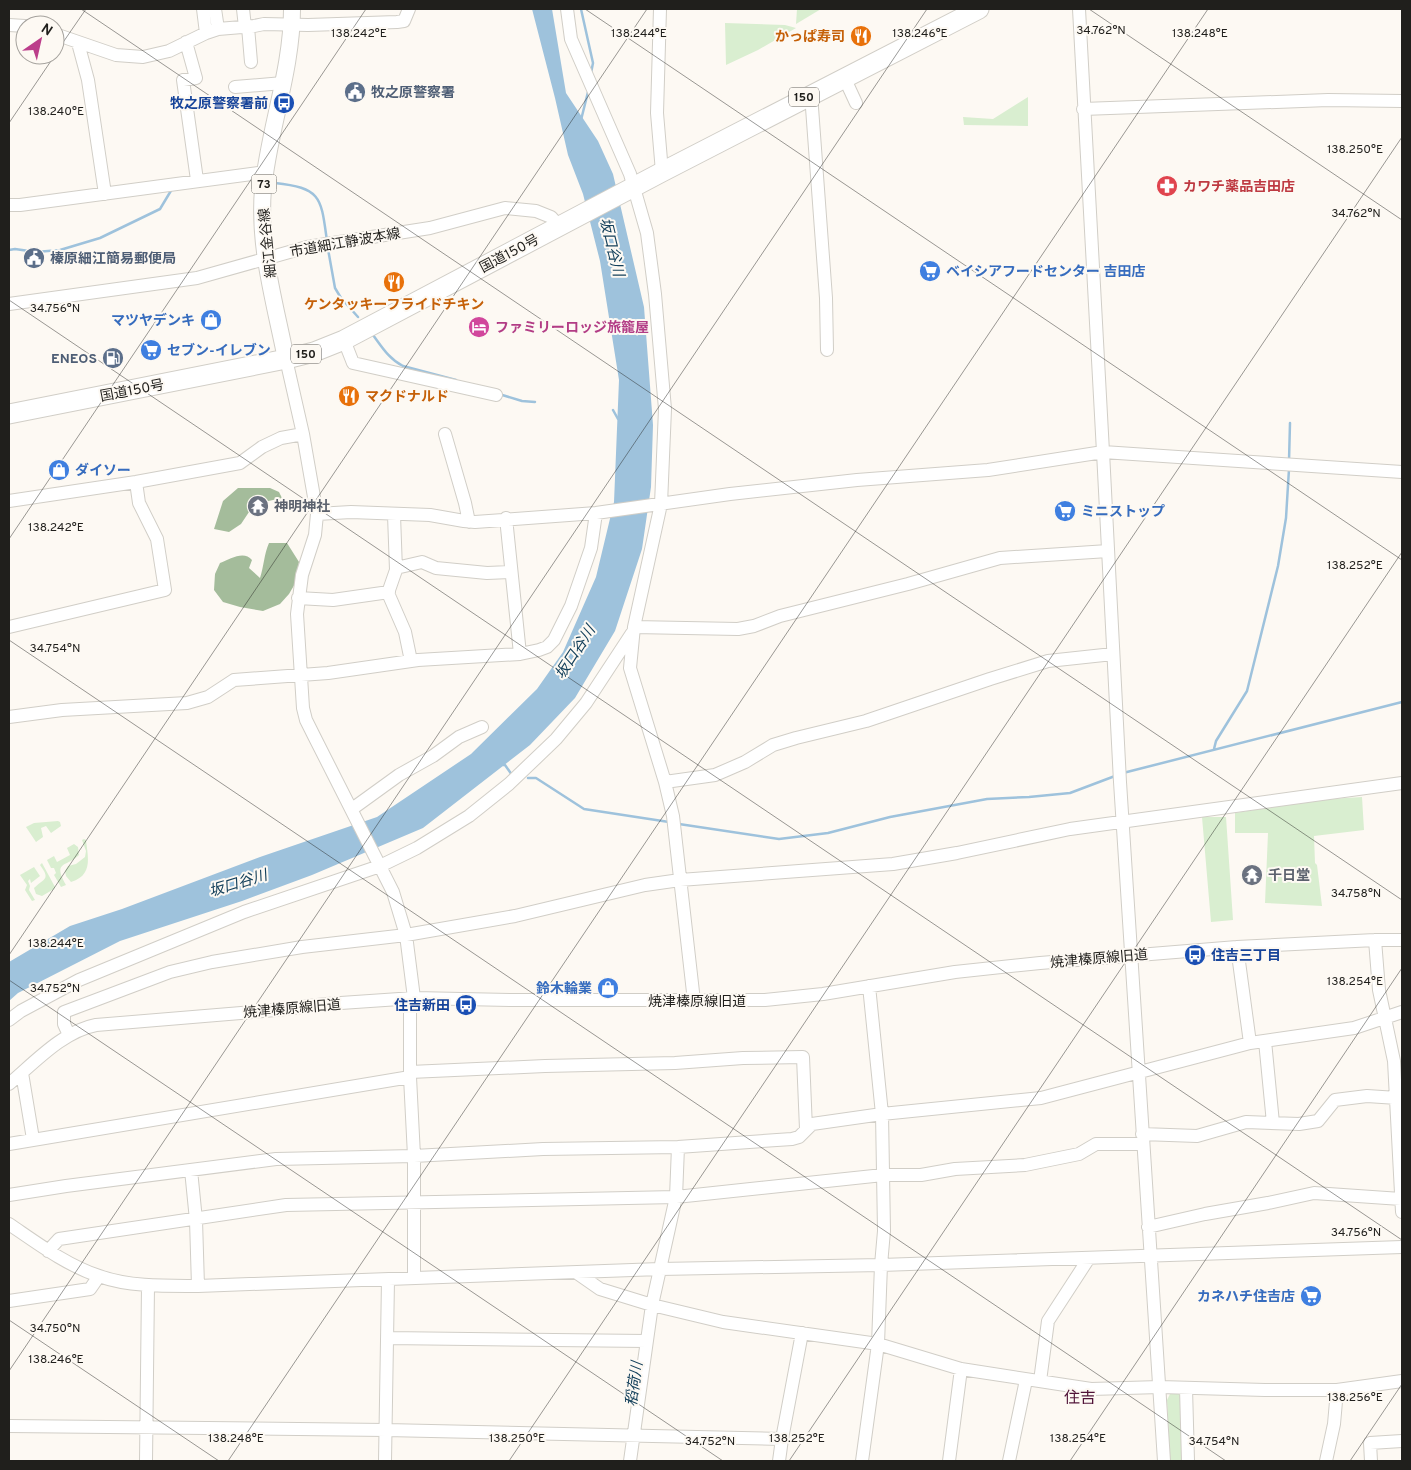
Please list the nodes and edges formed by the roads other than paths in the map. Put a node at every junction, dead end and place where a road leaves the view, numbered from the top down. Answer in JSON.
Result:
{"nodes":[{"id":1,"x":203,"y":9,"type":"edge"},
{"id":2,"x":215,"y":9,"type":"edge"},
{"id":3,"x":243,"y":9,"type":"edge"},
{"id":4,"x":409,"y":9,"type":"edge"},
{"id":5,"x":567,"y":9,"type":"edge"},
{"id":6,"x":660,"y":9,"type":"edge"},
{"id":7,"x":979,"y":9,"type":"edge"},
{"id":8,"x":1079,"y":9,"type":"edge"},
{"id":9,"x":292,"y":16,"type":"edge"},
{"id":10,"x":247,"y":27,"type":"junction"},
{"id":11,"x":212,"y":31,"type":"junction"},
{"id":12,"x":65,"y":38,"type":"edge"},
{"id":13,"x":186,"y":42,"type":"junction"},
{"id":14,"x":78,"y":43,"type":"junction"},
{"id":15,"x":251,"y":62,"type":"dead end"},
{"id":16,"x":844,"y":77,"type":"junction"},
{"id":17,"x":283,"y":83,"type":"junction"},
{"id":18,"x":235,"y":87,"type":"dead end"},
{"id":19,"x":811,"y":94,"type":"junction"},
{"id":20,"x":1402,"y":101,"type":"edge"},
{"id":21,"x":856,"y":104,"type":"dead end"},
{"id":22,"x":1083,"y":109,"type":"junction"},
{"id":23,"x":266,"y":172,"type":"junction"},
{"id":24,"x":662,"y":172,"type":"junction"},
{"id":25,"x":197,"y":180,"type":"junction"},
{"id":26,"x":632,"y":188,"type":"junction"},
{"id":27,"x":105,"y":194,"type":"junction"},
{"id":28,"x":9,"y":205,"type":"edge"},
{"id":29,"x":559,"y":226,"type":"junction"},
{"id":30,"x":265,"y":258,"type":"junction"},
{"id":31,"x":9,"y":304,"type":"edge"},
{"id":32,"x":344,"y":340,"type":"junction"},
{"id":33,"x":827,"y":350,"type":"dead end"},
{"id":34,"x":286,"y":359,"type":"junction"},
{"id":35,"x":496,"y":395,"type":"dead end"},
{"id":36,"x":9,"y":414,"type":"edge"},
{"id":37,"x":303,"y":434,"type":"junction"},
{"id":38,"x":445,"y":434,"type":"dead end"},
{"id":39,"x":1103,"y":452,"type":"junction"},
{"id":40,"x":1402,"y":472,"type":"edge"},
{"id":41,"x":136,"y":482,"type":"junction"},
{"id":42,"x":9,"y":501,"type":"edge"},
{"id":43,"x":659,"y":504,"type":"junction"},
{"id":44,"x":596,"y":513,"type":"junction"},
{"id":45,"x":317,"y":514,"type":"junction"},
{"id":46,"x":394,"y":515,"type":"junction"},
{"id":47,"x":506,"y":518,"type":"junction"},
{"id":48,"x":469,"y":522,"type":"junction"},
{"id":49,"x":1108,"y":551,"type":"junction"},
{"id":50,"x":396,"y":568,"type":"junction"},
{"id":51,"x":511,"y":572,"type":"junction"},
{"id":52,"x":389,"y":592,"type":"junction"},
{"id":53,"x":298,"y":598,"type":"junction"},
{"id":54,"x":634,"y":627,"type":"junction"},
{"id":55,"x":9,"y":628,"type":"edge"},
{"id":56,"x":520,"y":654,"type":"junction"},
{"id":57,"x":1113,"y":654,"type":"junction"},
{"id":58,"x":411,"y":661,"type":"junction"},
{"id":59,"x":302,"y":676,"type":"junction"},
{"id":60,"x":9,"y":717,"type":"edge"},
{"id":61,"x":482,"y":727,"type":"dead end"},
{"id":62,"x":665,"y":782,"type":"junction"},
{"id":63,"x":1402,"y":783,"type":"edge"},
{"id":64,"x":353,"y":811,"type":"junction"},
{"id":65,"x":1122,"y":823,"type":"junction"},
{"id":66,"x":380,"y":866,"type":"junction"},
{"id":67,"x":680,"y":880,"type":"junction"},
{"id":68,"x":406,"y":935,"type":"junction"},
{"id":69,"x":1375,"y":940,"type":"junction"},
{"id":70,"x":1402,"y":940,"type":"edge"},
{"id":71,"x":1237,"y":946,"type":"junction"},
{"id":72,"x":1131,"y":955,"type":"junction"},
{"id":73,"x":869,"y":986,"type":"junction"},
{"id":74,"x":412,"y":998,"type":"junction"},
{"id":75,"x":694,"y":1001,"type":"junction"},
{"id":76,"x":1402,"y":1012,"type":"edge"},
{"id":77,"x":1384,"y":1019,"type":"junction"},
{"id":78,"x":9,"y":1020,"type":"edge"},
{"id":79,"x":69,"y":1035,"type":"junction"},
{"id":80,"x":1265,"y":1041,"type":"junction"},
{"id":81,"x":1250,"y":1044,"type":"junction"},
{"id":82,"x":22,"y":1073,"type":"junction"},
{"id":83,"x":1139,"y":1073,"type":"junction"},
{"id":84,"x":410,"y":1074,"type":"junction"},
{"id":85,"x":9,"y":1084,"type":"edge"},
{"id":86,"x":1397,"y":1098,"type":"junction"},
{"id":87,"x":1400,"y":1113,"type":"edge"},
{"id":88,"x":882,"y":1114,"type":"junction"},
{"id":89,"x":1273,"y":1123,"type":"junction"},
{"id":90,"x":806,"y":1130,"type":"junction"},
{"id":91,"x":1142,"y":1139,"type":"junction"},
{"id":92,"x":33,"y":1140,"type":"junction"},
{"id":93,"x":9,"y":1144,"type":"edge"},
{"id":94,"x":678,"y":1147,"type":"junction"},
{"id":95,"x":414,"y":1156,"type":"junction"},
{"id":96,"x":191,"y":1170,"type":"junction"},
{"id":97,"x":883,"y":1174,"type":"junction"},
{"id":98,"x":9,"y":1195,"type":"edge"},
{"id":99,"x":676,"y":1197,"type":"junction"},
{"id":100,"x":414,"y":1202,"type":"junction"},
{"id":101,"x":1402,"y":1206,"type":"edge"},
{"id":102,"x":196,"y":1220,"type":"junction"},
{"id":103,"x":9,"y":1224,"type":"edge"},
{"id":104,"x":1148,"y":1227,"type":"junction"},
{"id":105,"x":1402,"y":1247,"type":"edge"},
{"id":106,"x":48,"y":1250,"type":"junction"},
{"id":107,"x":1151,"y":1256,"type":"junction"},
{"id":108,"x":1089,"y":1258,"type":"junction"},
{"id":109,"x":881,"y":1264,"type":"junction"},
{"id":110,"x":660,"y":1269,"type":"junction"},
{"id":111,"x":577,"y":1273,"type":"junction"},
{"id":112,"x":99,"y":1276,"type":"junction"},
{"id":113,"x":414,"y":1277,"type":"junction"},
{"id":114,"x":388,"y":1280,"type":"junction"},
{"id":115,"x":148,"y":1286,"type":"junction"},
{"id":116,"x":198,"y":1286,"type":"junction"},
{"id":117,"x":9,"y":1301,"type":"edge"},
{"id":118,"x":652,"y":1305,"type":"junction"},
{"id":119,"x":802,"y":1333,"type":"junction"},
{"id":120,"x":387,"y":1338,"type":"junction"},
{"id":121,"x":647,"y":1341,"type":"junction"},
{"id":122,"x":878,"y":1344,"type":"junction"},
{"id":123,"x":961,"y":1369,"type":"junction"},
{"id":124,"x":1026,"y":1380,"type":"junction"},
{"id":125,"x":1040,"y":1381,"type":"junction"},
{"id":126,"x":1402,"y":1381,"type":"edge"},
{"id":127,"x":1160,"y":1387,"type":"junction"},
{"id":128,"x":1186,"y":1388,"type":"junction"},
{"id":129,"x":1337,"y":1390,"type":"junction"},
{"id":130,"x":9,"y":1426,"type":"edge"},
{"id":131,"x":146,"y":1427,"type":"junction"},
{"id":132,"x":386,"y":1430,"type":"junction"},
{"id":133,"x":638,"y":1435,"type":"junction"},
{"id":134,"x":782,"y":1440,"type":"junction"},
{"id":135,"x":1402,"y":1441,"type":"edge"},
{"id":136,"x":146,"y":1461,"type":"edge"},
{"id":137,"x":385,"y":1461,"type":"edge"},
{"id":138,"x":630,"y":1461,"type":"edge"},
{"id":139,"x":779,"y":1461,"type":"edge"},
{"id":140,"x":862,"y":1461,"type":"edge"},
{"id":141,"x":949,"y":1461,"type":"edge"},
{"id":142,"x":1009,"y":1461,"type":"edge"},
{"id":143,"x":1164,"y":1461,"type":"edge"},
{"id":144,"x":1188,"y":1461,"type":"edge"},
{"id":145,"x":1326,"y":1461,"type":"edge"},
{"id":146,"x":1371,"y":1461,"type":"edge"}],
"edges":[{"from":1,"to":11,"type":"street"},
{"from":2,"to":11,"type":"street"},
{"from":3,"to":10,"type":"street"},
{"from":4,"to":9,"type":"street"},
{"from":5,"to":26,"type":"street"},
{"from":6,"to":24,"type":"street"},
{"from":7,"to":16,"type":"highway","name":"国道150号","number":"150"},
{"from":8,"to":22,"type":"street"},
{"from":9,"to":10,"type":"street"},
{"from":9,"to":17,"type":"main road","name":"細江金谷線","number":"73"},
{"from":10,"to":11,"type":"street"},
{"from":10,"to":15,"type":"street"},
{"from":11,"to":13,"type":"street"},
{"from":12,"to":14,"type":"street"},
{"from":13,"to":14,"type":"street"},
{"from":13,"to":25,"type":"street"},
{"from":14,"to":27,"type":"street"},
{"from":16,"to":19,"type":"highway","name":"国道150号","number":"150"},
{"from":16,"to":21,"type":"street"},
{"from":17,"to":18,"type":"street"},
{"from":17,"to":23,"type":"main road","name":"細江金谷線","number":"73"},
{"from":19,"to":24,"type":"highway","name":"国道150号","number":"150"},
{"from":19,"to":33,"type":"street"},
{"from":20,"to":22,"type":"street"},
{"from":22,"to":39,"type":"street"},
{"from":23,"to":25,"type":"street"},
{"from":23,"to":30,"type":"main road","name":"細江金谷線","number":"73"},
{"from":24,"to":26,"type":"highway","name":"国道150号","number":"150"},
{"from":25,"to":27,"type":"street"},
{"from":26,"to":29,"type":"highway","name":"国道150号","number":"150"},
{"from":26,"to":43,"type":"street"},
{"from":27,"to":28,"type":"street"},
{"from":29,"to":30,"type":"street","name":"市道細江静波本線"},
{"from":29,"to":32,"type":"highway","name":"国道150号","number":"150"},
{"from":30,"to":31,"type":"street","name":"市道細江静波本線"},
{"from":30,"to":34,"type":"main road","name":"細江金谷線","number":"73"},
{"from":32,"to":34,"type":"highway","name":"国道150号","number":"150"},
{"from":32,"to":35,"type":"street"},
{"from":34,"to":36,"type":"highway","name":"国道150号","number":"150"},
{"from":34,"to":37,"type":"street"},
{"from":37,"to":41,"type":"street"},
{"from":37,"to":45,"type":"street"},
{"from":38,"to":48,"type":"street"},
{"from":39,"to":40,"type":"street"},
{"from":39,"to":43,"type":"street"},
{"from":39,"to":49,"type":"street"},
{"from":41,"to":42,"type":"street"},
{"from":41,"to":55,"type":"street"},
{"from":43,"to":44,"type":"street"},
{"from":43,"to":54,"type":"street"},
{"from":44,"to":47,"type":"street"},
{"from":44,"to":56,"type":"street"},
{"from":45,"to":46,"type":"street"},
{"from":45,"to":53,"type":"street"},
{"from":46,"to":48,"type":"street"},
{"from":46,"to":50,"type":"street"},
{"from":47,"to":48,"type":"street"},
{"from":47,"to":51,"type":"street"},
{"from":49,"to":54,"type":"street"},
{"from":49,"to":57,"type":"street"},
{"from":50,"to":51,"type":"street"},
{"from":50,"to":52,"type":"street"},
{"from":51,"to":56,"type":"street"},
{"from":52,"to":53,"type":"street"},
{"from":52,"to":58,"type":"street"},
{"from":53,"to":59,"type":"street"},
{"from":54,"to":62,"type":"street"},
{"from":54,"to":66,"type":"street"},
{"from":56,"to":58,"type":"street"},
{"from":57,"to":62,"type":"street"},
{"from":57,"to":65,"type":"street"},
{"from":58,"to":59,"type":"street"},
{"from":59,"to":60,"type":"street"},
{"from":59,"to":64,"type":"street"},
{"from":61,"to":64,"type":"street"},
{"from":62,"to":67,"type":"street"},
{"from":63,"to":65,"type":"street"},
{"from":64,"to":66,"type":"street"},
{"from":65,"to":67,"type":"street"},
{"from":65,"to":72,"type":"street"},
{"from":66,"to":68,"type":"street"},
{"from":66,"to":78,"type":"street"},
{"from":67,"to":68,"type":"street"},
{"from":67,"to":75,"type":"street"},
{"from":68,"to":74,"type":"street"},
{"from":68,"to":79,"type":"street"},
{"from":69,"to":70,"type":"street","name":"焼津榛原線旧道"},
{"from":69,"to":71,"type":"street","name":"焼津榛原線旧道"},
{"from":69,"to":77,"type":"street"},
{"from":71,"to":72,"type":"street","name":"焼津榛原線旧道"},
{"from":71,"to":81,"type":"street"},
{"from":72,"to":73,"type":"street","name":"焼津榛原線旧道"},
{"from":72,"to":83,"type":"street"},
{"from":73,"to":75,"type":"street","name":"焼津榛原線旧道"},
{"from":73,"to":88,"type":"street"},
{"from":74,"to":75,"type":"street","name":"焼津榛原線旧道"},
{"from":74,"to":79,"type":"street","name":"焼津榛原線旧道"},
{"from":74,"to":84,"type":"street"},
{"from":76,"to":77,"type":"street"},
{"from":77,"to":80,"type":"street"},
{"from":77,"to":86,"type":"street"},
{"from":79,"to":82,"type":"street","name":"焼津榛原線旧道"},
{"from":80,"to":81,"type":"street"},
{"from":80,"to":89,"type":"street"},
{"from":81,"to":83,"type":"street"},
{"from":82,"to":85,"type":"street","name":"焼津榛原線旧道"},
{"from":82,"to":92,"type":"street"},
{"from":83,"to":88,"type":"street"},
{"from":83,"to":91,"type":"street"},
{"from":84,"to":90,"type":"street"},
{"from":84,"to":92,"type":"street"},
{"from":84,"to":95,"type":"street"},
{"from":86,"to":87,"type":"street"},
{"from":86,"to":89,"type":"street"},
{"from":87,"to":101,"type":"street"},
{"from":88,"to":90,"type":"street"},
{"from":88,"to":97,"type":"street"},
{"from":89,"to":91,"type":"street"},
{"from":90,"to":94,"type":"street"},
{"from":91,"to":97,"type":"street"},
{"from":91,"to":104,"type":"street"},
{"from":92,"to":93,"type":"street"},
{"from":94,"to":95,"type":"street"},
{"from":94,"to":99,"type":"street"},
{"from":95,"to":96,"type":"street"},
{"from":95,"to":100,"type":"street"},
{"from":96,"to":98,"type":"street"},
{"from":96,"to":102,"type":"street"},
{"from":97,"to":99,"type":"street"},
{"from":97,"to":109,"type":"street"},
{"from":99,"to":100,"type":"street"},
{"from":99,"to":110,"type":"street"},
{"from":100,"to":102,"type":"street"},
{"from":100,"to":113,"type":"street"},
{"from":101,"to":104,"type":"street"},
{"from":102,"to":106,"type":"street"},
{"from":102,"to":116,"type":"street"},
{"from":103,"to":106,"type":"street"},
{"from":104,"to":107,"type":"street"},
{"from":105,"to":107,"type":"street"},
{"from":106,"to":112,"type":"street"},
{"from":107,"to":108,"type":"street"},
{"from":107,"to":127,"type":"street"},
{"from":108,"to":109,"type":"street"},
{"from":108,"to":125,"type":"street"},
{"from":109,"to":110,"type":"street"},
{"from":109,"to":122,"type":"street"},
{"from":110,"to":111,"type":"street"},
{"from":110,"to":118,"type":"street"},
{"from":111,"to":113,"type":"street"},
{"from":111,"to":118,"type":"street"},
{"from":112,"to":115,"type":"street"},
{"from":112,"to":117,"type":"street"},
{"from":113,"to":114,"type":"street"},
{"from":114,"to":116,"type":"street"},
{"from":114,"to":120,"type":"street"},
{"from":115,"to":116,"type":"street"},
{"from":115,"to":131,"type":"street"},
{"from":118,"to":119,"type":"street"},
{"from":118,"to":121,"type":"street"},
{"from":119,"to":122,"type":"street"},
{"from":119,"to":134,"type":"street"},
{"from":120,"to":121,"type":"street"},
{"from":120,"to":132,"type":"street"},
{"from":121,"to":133,"type":"street"},
{"from":122,"to":123,"type":"street"},
{"from":122,"to":140,"type":"street"},
{"from":123,"to":124,"type":"street"},
{"from":123,"to":141,"type":"street"},
{"from":124,"to":125,"type":"street"},
{"from":124,"to":142,"type":"street"},
{"from":125,"to":127,"type":"street"},
{"from":126,"to":129,"type":"street"},
{"from":127,"to":128,"type":"street"},
{"from":127,"to":143,"type":"street"},
{"from":128,"to":129,"type":"street"},
{"from":128,"to":144,"type":"street"},
{"from":129,"to":145,"type":"street"},
{"from":130,"to":131,"type":"street"},
{"from":131,"to":132,"type":"street"},
{"from":131,"to":136,"type":"street"},
{"from":132,"to":133,"type":"street"},
{"from":132,"to":137,"type":"street"},
{"from":133,"to":134,"type":"street"},
{"from":133,"to":138,"type":"street"},
{"from":134,"to":139,"type":"street"},
{"from":135,"to":146,"type":"street"}]}
